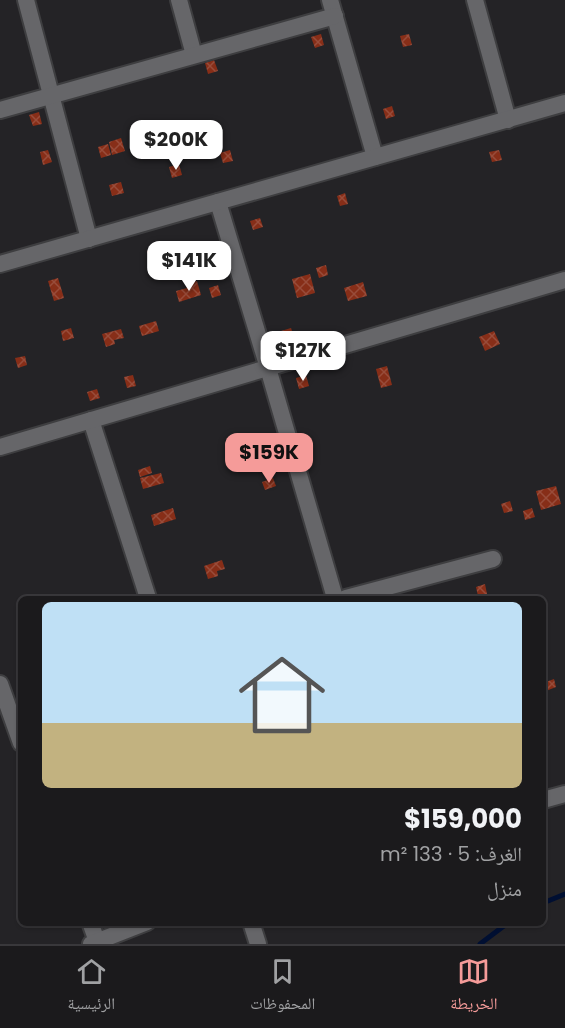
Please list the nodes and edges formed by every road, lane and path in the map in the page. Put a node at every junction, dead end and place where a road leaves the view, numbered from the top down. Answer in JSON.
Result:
{"nodes":[{"id":1,"x":26,"y":0,"type":"edge"},
{"id":2,"x":179,"y":0,"type":"edge"},
{"id":3,"x":475,"y":0,"type":"edge"},
{"id":4,"x":333,"y":8,"type":"edge"},
{"id":5,"x":194,"y":56,"type":"junction"},
{"id":6,"x":51,"y":96,"type":"junction"},
{"id":7,"x":565,"y":103,"type":"edge"},
{"id":8,"x":0,"y":110,"type":"edge"},
{"id":9,"x":508,"y":120,"type":"junction"},
{"id":10,"x":375,"y":157,"type":"junction"},
{"id":11,"x":218,"y":202,"type":"junction"},
{"id":12,"x":89,"y":238,"type":"junction"},
{"id":13,"x":0,"y":264,"type":"edge"},
{"id":14,"x":565,"y":280,"type":"edge"},
{"id":15,"x":268,"y":368,"type":"junction"},
{"id":16,"x":91,"y":420,"type":"junction"},
{"id":17,"x":0,"y":447,"type":"edge"},
{"id":18,"x":493,"y":559,"type":"dead end"},
{"id":19,"x":147,"y":596,"type":"edge"},
{"id":20,"x":334,"y":596,"type":"edge"},
{"id":21,"x":354,"y":596,"type":"edge"},
{"id":22,"x":1,"y":695,"type":"edge"},
{"id":23,"x":18,"y":695,"type":"edge"},
{"id":24,"x":18,"y":736,"type":"edge"},
{"id":25,"x":565,"y":794,"type":"edge"},
{"id":26,"x":546,"y":799,"type":"edge"},
{"id":27,"x":91,"y":926,"type":"edge"},
{"id":28,"x":138,"y":926,"type":"edge"},
{"id":29,"x":252,"y":926,"type":"edge"},
{"id":30,"x":96,"y":944,"type":"edge"},
{"id":31,"x":258,"y":944,"type":"edge"}],
"edges":[{"from":1,"to":6,"type":"street"},
{"from":2,"to":5,"type":"street"},
{"from":3,"to":9,"type":"street"},
{"from":4,"to":5,"type":"street"},
{"from":4,"to":10,"type":"street"},
{"from":5,"to":6,"type":"street"},
{"from":6,"to":8,"type":"street"},
{"from":6,"to":12,"type":"street"},
{"from":7,"to":9,"type":"street"},
{"from":9,"to":10,"type":"street"},
{"from":10,"to":11,"type":"street"},
{"from":11,"to":12,"type":"street"},
{"from":11,"to":15,"type":"street"},
{"from":12,"to":13,"type":"street"},
{"from":14,"to":15,"type":"street"},
{"from":15,"to":16,"type":"street"},
{"from":15,"to":20,"type":"street"},
{"from":16,"to":17,"type":"street"},
{"from":16,"to":19,"type":"street"},
{"from":18,"to":21,"type":"street"},
{"from":22,"to":23,"type":"street"},
{"from":22,"to":24,"type":"street"},
{"from":25,"to":26,"type":"street"},
{"from":27,"to":30,"type":"street"},
{"from":28,"to":30,"type":"street"},
{"from":29,"to":31,"type":"street"}]}
